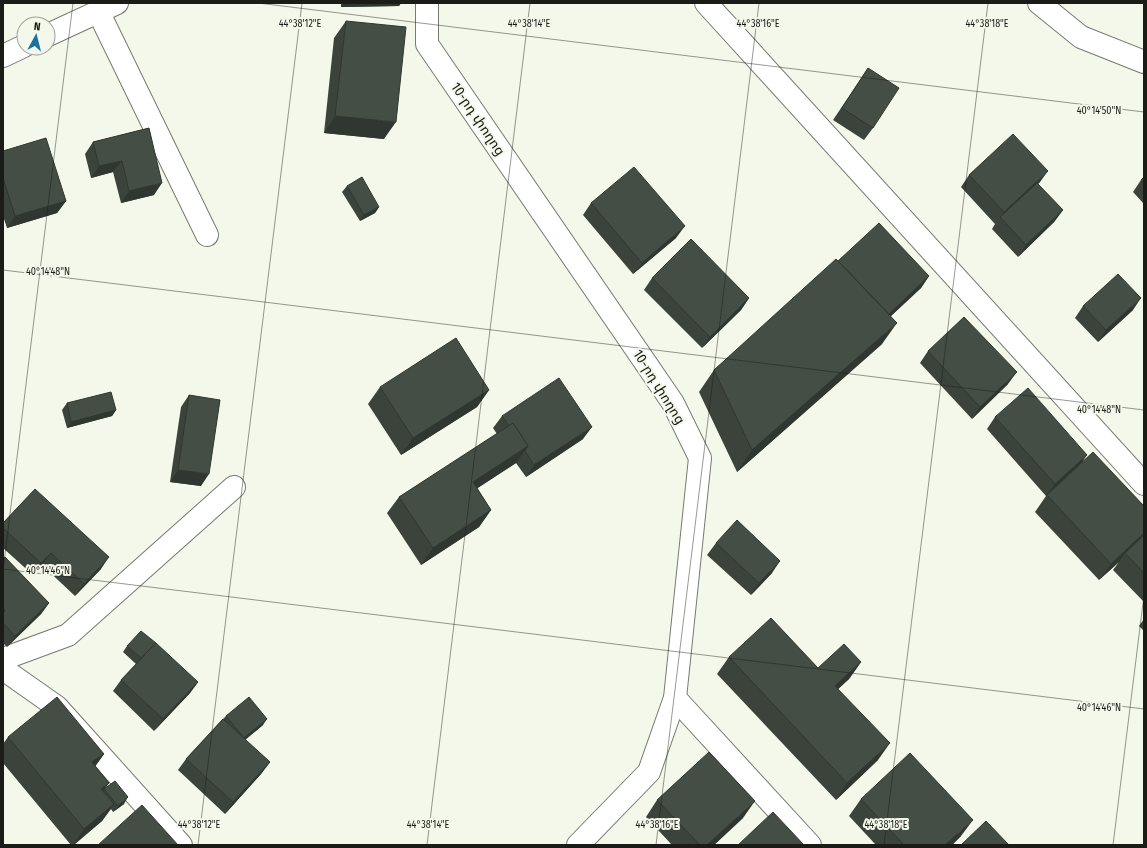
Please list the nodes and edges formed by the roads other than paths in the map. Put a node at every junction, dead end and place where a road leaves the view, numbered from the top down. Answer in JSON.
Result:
{"nodes":[{"id":1,"x":427,"y":3,"type":"edge"},
{"id":2,"x":706,"y":3,"type":"edge"},
{"id":3,"x":1038,"y":3,"type":"edge"},
{"id":4,"x":107,"y":7,"type":"edge"},
{"id":5,"x":56,"y":31,"type":"edge"},
{"id":6,"x":16,"y":50,"type":"edge"},
{"id":7,"x":3,"y":56,"type":"edge"},
{"id":8,"x":1144,"y":62,"type":"edge"},
{"id":9,"x":207,"y":235,"type":"dead end"},
{"id":10,"x":1144,"y":484,"type":"edge"},
{"id":11,"x":234,"y":487,"type":"dead end"},
{"id":12,"x":3,"y":659,"type":"edge"},
{"id":13,"x":3,"y":669,"type":"edge"},
{"id":14,"x":675,"y":698,"type":"junction"},
{"id":15,"x":181,"y":845,"type":"edge"},
{"id":16,"x":578,"y":845,"type":"edge"},
{"id":17,"x":810,"y":845,"type":"edge"}],
"edges":[{"from":1,"to":14,"type":"street","name":"10-րդ փողոց"},
{"from":2,"to":10,"type":"street"},
{"from":3,"to":8,"type":"street"},
{"from":4,"to":5,"type":"street"},
{"from":4,"to":9,"type":"street"},
{"from":6,"to":7,"type":"street"},
{"from":11,"to":12,"type":"street"},
{"from":13,"to":15,"type":"street"},
{"from":14,"to":16,"type":"street","name":"10-րդ փողոց"},
{"from":14,"to":17,"type":"street"}]}
